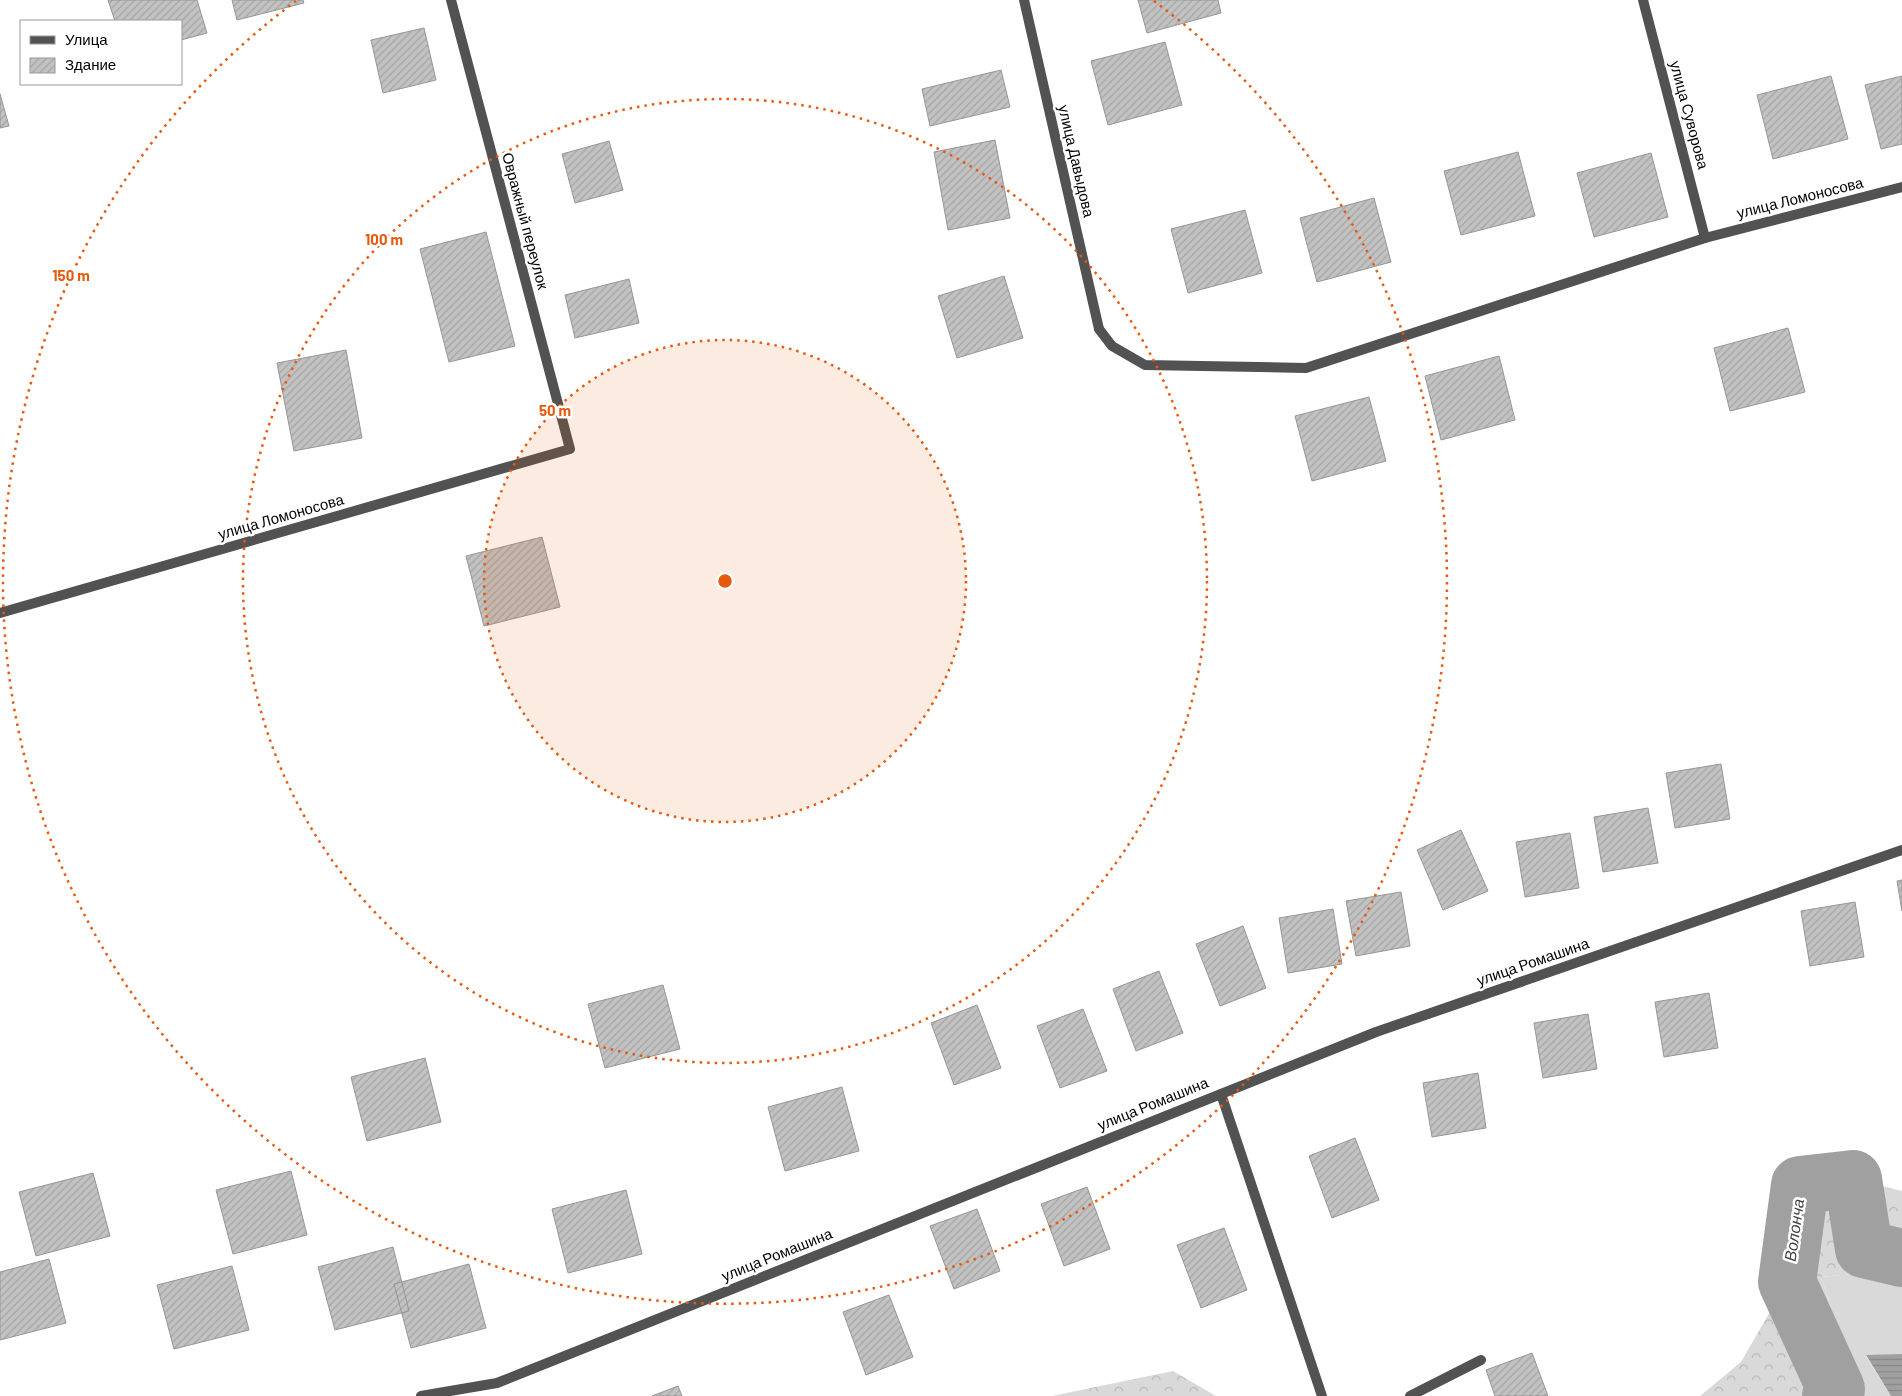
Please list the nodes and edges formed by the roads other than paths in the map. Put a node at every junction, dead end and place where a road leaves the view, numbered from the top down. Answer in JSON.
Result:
{"nodes":[{"id":1,"x":451,"y":0,"type":"edge"},
{"id":2,"x":1024,"y":0,"type":"edge"},
{"id":3,"x":1644,"y":0,"type":"edge"},
{"id":4,"x":1902,"y":187,"type":"edge"},
{"id":5,"x":1705,"y":238,"type":"junction"},
{"id":6,"x":1099,"y":329,"type":"joint"},
{"id":7,"x":570,"y":449,"type":"joint"},
{"id":8,"x":0,"y":613,"type":"edge"},
{"id":9,"x":1902,"y":850,"type":"edge"},
{"id":10,"x":1221,"y":1094,"type":"junction"},
{"id":11,"x":1481,"y":1360,"type":"dead end"},
{"id":12,"x":421,"y":1396,"type":"edge"},
{"id":13,"x":1322,"y":1396,"type":"edge"},
{"id":14,"x":1410,"y":1396,"type":"edge"}],
"edges":[{"from":1,"to":7,"type":"street","name":"Овражный переулок"},
{"from":2,"to":6,"type":"street","name":"улица Давыдова"},
{"from":3,"to":5,"type":"street","name":"улица Суворова"},
{"from":4,"to":5,"type":"street","name":"улица Ломоносова"},
{"from":5,"to":6,"type":"street","name":"улица Ломоносова"},
{"from":7,"to":8,"type":"street","name":"улица Ломоносова"},
{"from":9,"to":10,"type":"street","name":"улица Ромашина"},
{"from":10,"to":12,"type":"street","name":"улица Ромашина"},
{"from":10,"to":13,"type":"street"},
{"from":11,"to":14,"type":"street"}]}
